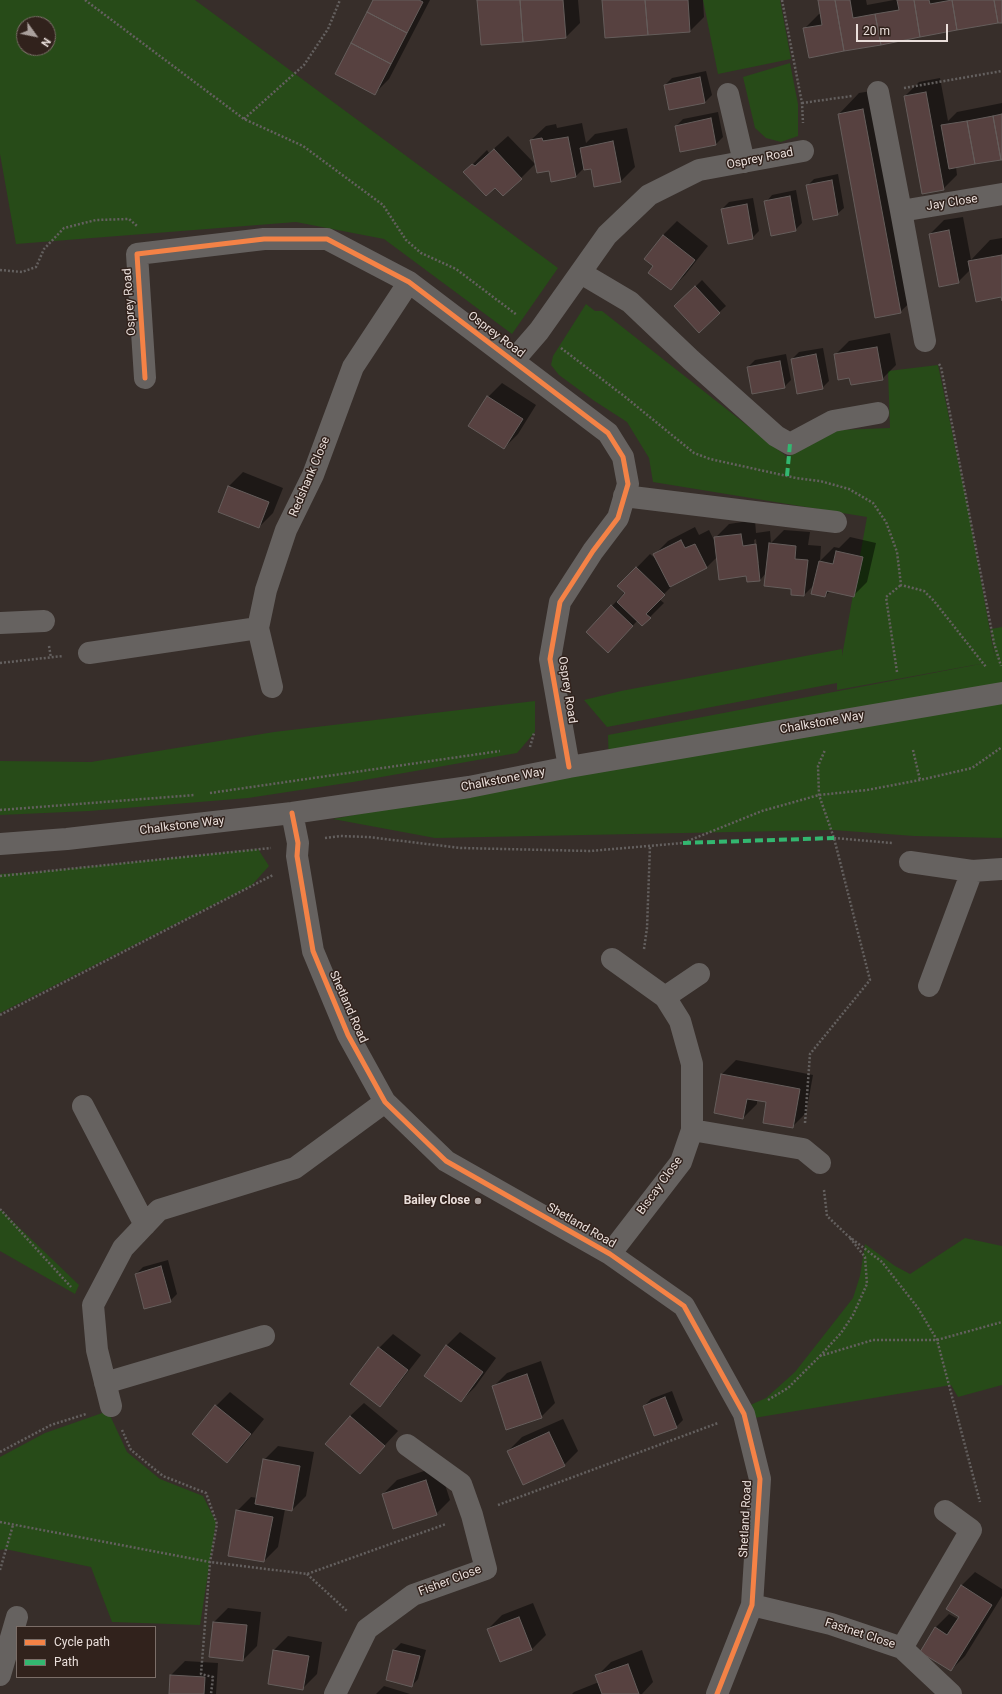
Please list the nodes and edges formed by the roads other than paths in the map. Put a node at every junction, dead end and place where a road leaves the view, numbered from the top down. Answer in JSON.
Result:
{"nodes":[{"id":1,"x":878,"y":92,"type":"dead end"},
{"id":2,"x":728,"y":94,"type":"dead end"},
{"id":3,"x":804,"y":150,"type":"road end"},
{"id":4,"x":744,"y":162,"type":"junction"},
{"id":5,"x":1002,"y":194,"type":"edge"},
{"id":6,"x":901,"y":211,"type":"junction"},
{"id":7,"x":581,"y":273,"type":"junction"},
{"id":8,"x":409,"y":282,"type":"junction"},
{"id":9,"x":925,"y":341,"type":"road end"},
{"id":10,"x":513,"y":361,"type":"junction"},
{"id":11,"x":144,"y":378,"type":"dead end"},
{"id":12,"x":878,"y":413,"type":"dead end"},
{"id":13,"x":624,"y":496,"type":"junction"},
{"id":14,"x":836,"y":522,"type":"dead end"},
{"id":15,"x":44,"y":621,"type":"dead end"},
{"id":16,"x":0,"y":623,"type":"edge"},
{"id":17,"x":258,"y":628,"type":"junction"},
{"id":18,"x":89,"y":653,"type":"road end"},
{"id":19,"x":272,"y":687,"type":"dead end"},
{"id":20,"x":1002,"y":693,"type":"edge"},
{"id":21,"x":569,"y":767,"type":"junction"},
{"id":22,"x":292,"y":813,"type":"junction"},
{"id":23,"x":0,"y":844,"type":"edge"},
{"id":24,"x":910,"y":862,"type":"dead end"},
{"id":25,"x":1002,"y":869,"type":"edge"},
{"id":26,"x":972,"y":872,"type":"junction"},
{"id":27,"x":612,"y":960,"type":"dead end"},
{"id":28,"x":699,"y":974,"type":"dead end"},
{"id":29,"x":929,"y":986,"type":"dead end"},
{"id":30,"x":665,"y":997,"type":"junction"},
{"id":31,"x":385,"y":1102,"type":"junction"},
{"id":32,"x":83,"y":1106,"type":"dead end"},
{"id":33,"x":692,"y":1130,"type":"junction"},
{"id":34,"x":820,"y":1163,"type":"road end"},
{"id":35,"x":145,"y":1225,"type":"junction"},
{"id":36,"x":610,"y":1254,"type":"junction"},
{"id":37,"x":264,"y":1336,"type":"dead end"},
{"id":38,"x":105,"y":1382,"type":"junction"},
{"id":39,"x":111,"y":1406,"type":"road end"},
{"id":40,"x":407,"y":1445,"type":"dead end"},
{"id":41,"x":945,"y":1511,"type":"dead end"},
{"id":42,"x":752,"y":1605,"type":"junction"},
{"id":43,"x":18,"y":1617,"type":"dead end"},
{"id":44,"x":902,"y":1648,"type":"junction"},
{"id":45,"x":0,"y":1675,"type":"edge"},
{"id":46,"x":335,"y":1694,"type":"edge"},
{"id":47,"x":717,"y":1694,"type":"edge"},
{"id":48,"x":951,"y":1694,"type":"edge"}],
"edges":[{"from":1,"to":6,"type":"street"},
{"from":2,"to":4,"type":"street"},
{"from":3,"to":4,"type":"street","name":"Osprey Road"},
{"from":4,"to":7,"type":"street","name":"Osprey Road"},
{"from":5,"to":6,"type":"street","name":"Jay Close"},
{"from":6,"to":9,"type":"street"},
{"from":7,"to":10,"type":"street","name":"Osprey Road"},
{"from":7,"to":12,"type":"street"},
{"from":8,"to":10,"type":"street","name":"Osprey Road"},
{"from":8,"to":11,"type":"street","name":"Osprey Road"},
{"from":8,"to":17,"type":"street","name":"Redshank Close"},
{"from":10,"to":13,"type":"street","name":"Osprey Road"},
{"from":13,"to":14,"type":"street"},
{"from":13,"to":21,"type":"street","name":"Osprey Road"},
{"from":15,"to":16,"type":"street"},
{"from":17,"to":18,"type":"street"},
{"from":17,"to":19,"type":"street","name":"Redshank Close"},
{"from":20,"to":21,"type":"street","name":"Chalkstone Way"},
{"from":21,"to":22,"type":"street","name":"Chalkstone Way"},
{"from":22,"to":23,"type":"street","name":"Chalkstone Way"},
{"from":22,"to":31,"type":"street","name":"Shetland Road"},
{"from":24,"to":26,"type":"street"},
{"from":25,"to":26,"type":"street"},
{"from":26,"to":29,"type":"street"},
{"from":27,"to":30,"type":"street","name":"Biscay Close"},
{"from":28,"to":30,"type":"street"},
{"from":30,"to":33,"type":"street","name":"Biscay Close"},
{"from":31,"to":35,"type":"street"},
{"from":31,"to":36,"type":"street","name":"Shetland Road"},
{"from":32,"to":35,"type":"street"},
{"from":33,"to":34,"type":"street"},
{"from":33,"to":36,"type":"street","name":"Biscay Close"},
{"from":35,"to":38,"type":"street"},
{"from":36,"to":42,"type":"street","name":"Shetland Road"},
{"from":37,"to":38,"type":"street"},
{"from":38,"to":39,"type":"street"},
{"from":40,"to":46,"type":"street","name":"Fisher Close"},
{"from":41,"to":44,"type":"street"},
{"from":42,"to":44,"type":"street","name":"Fastnet Close"},
{"from":42,"to":47,"type":"street","name":"Shetland Road"},
{"from":43,"to":45,"type":"street"},
{"from":44,"to":48,"type":"street","name":"Fastnet Close"}]}
